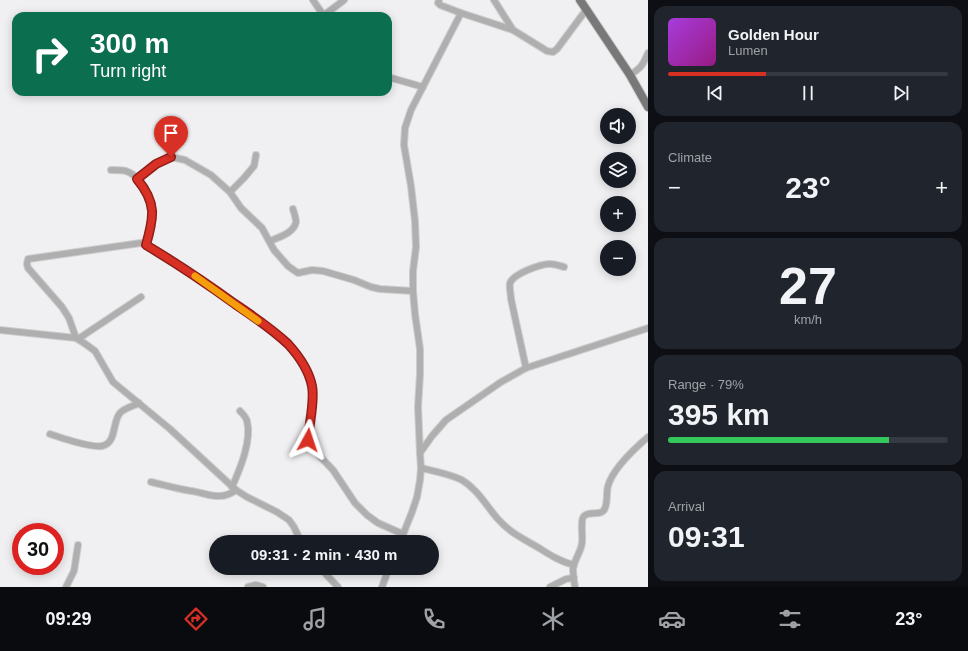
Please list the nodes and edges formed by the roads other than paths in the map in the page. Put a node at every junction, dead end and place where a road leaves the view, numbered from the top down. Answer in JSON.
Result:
{"nodes":[{"id":1,"x":313,"y":0,"type":"edge"},
{"id":2,"x":344,"y":0,"type":"edge"},
{"id":3,"x":439,"y":0,"type":"edge"},
{"id":4,"x":494,"y":0,"type":"edge"},
{"id":5,"x":580,"y":0,"type":"edge"},
{"id":6,"x":586,"y":10,"type":"junction"},
{"id":7,"x":321,"y":12,"type":"edge"},
{"id":8,"x":329,"y":12,"type":"edge"},
{"id":9,"x":461,"y":13,"type":"junction"},
{"id":10,"x":513,"y":30,"type":"junction"},
{"id":11,"x":648,"y":53,"type":"edge"},
{"id":12,"x":630,"y":75,"type":"junction"},
{"id":13,"x":392,"y":78,"type":"edge"},
{"id":14,"x":423,"y":87,"type":"junction"},
{"id":15,"x":648,"y":107,"type":"edge"},
{"id":16,"x":256,"y":155,"type":"dead end"},
{"id":17,"x":111,"y":170,"type":"dead end"},
{"id":18,"x":137,"y":179,"type":"junction"},
{"id":19,"x":230,"y":192,"type":"junction"},
{"id":20,"x":293,"y":209,"type":"dead end"},
{"id":21,"x":270,"y":241,"type":"junction"},
{"id":22,"x":146,"y":245,"type":"junction"},
{"id":23,"x":564,"y":267,"type":"dead end"},
{"id":24,"x":413,"y":292,"type":"junction"},
{"id":25,"x":142,"y":297,"type":"dead end"},
{"id":26,"x":648,"y":328,"type":"edge"},
{"id":27,"x":0,"y":330,"type":"edge"},
{"id":28,"x":77,"y":339,"type":"junction"},
{"id":29,"x":526,"y":368,"type":"junction"},
{"id":30,"x":139,"y":403,"type":"junction"},
{"id":31,"x":240,"y":411,"type":"dead end"},
{"id":32,"x":50,"y":434,"type":"dead end"},
{"id":33,"x":648,"y":437,"type":"edge"},
{"id":34,"x":420,"y":453,"type":"junction"},
{"id":35,"x":421,"y":468,"type":"junction"},
{"id":36,"x":151,"y":482,"type":"dead end"},
{"id":37,"x":234,"y":488,"type":"junction"},
{"id":38,"x":403,"y":534,"type":"joint"},
{"id":39,"x":298,"y":535,"type":"edge"},
{"id":40,"x":78,"y":546,"type":"dead end"},
{"id":41,"x":574,"y":565,"type":"junction"},
{"id":42,"x":327,"y":575,"type":"edge"},
{"id":43,"x":386,"y":575,"type":"edge"},
{"id":44,"x":574,"y":578,"type":"junction"},
{"id":45,"x":66,"y":587,"type":"edge"},
{"id":46,"x":248,"y":587,"type":"edge"},
{"id":47,"x":263,"y":587,"type":"edge"},
{"id":48,"x":338,"y":587,"type":"edge"},
{"id":49,"x":382,"y":587,"type":"edge"},
{"id":50,"x":550,"y":587,"type":"edge"},
{"id":51,"x":575,"y":587,"type":"edge"}],
"edges":[{"from":1,"to":7,"type":"street"},
{"from":2,"to":8,"type":"street"},
{"from":3,"to":9,"type":"street"},
{"from":4,"to":10,"type":"street"},
{"from":5,"to":6,"type":"main road"},
{"from":6,"to":10,"type":"street"},
{"from":6,"to":12,"type":"main road"},
{"from":9,"to":10,"type":"street"},
{"from":9,"to":14,"type":"street"},
{"from":11,"to":12,"type":"street"},
{"from":12,"to":15,"type":"main road"},
{"from":13,"to":14,"type":"street"},
{"from":14,"to":24,"type":"street"},
{"from":16,"to":19,"type":"street"},
{"from":17,"to":18,"type":"street"},
{"from":18,"to":19,"type":"street"},
{"from":18,"to":22,"type":"street"},
{"from":19,"to":21,"type":"street"},
{"from":20,"to":21,"type":"street"},
{"from":21,"to":24,"type":"street"},
{"from":22,"to":28,"type":"street"},
{"from":22,"to":38,"type":"street"},
{"from":23,"to":29,"type":"street"},
{"from":24,"to":34,"type":"street"},
{"from":25,"to":28,"type":"street"},
{"from":26,"to":29,"type":"street"},
{"from":27,"to":28,"type":"street"},
{"from":28,"to":30,"type":"street"},
{"from":29,"to":34,"type":"street"},
{"from":30,"to":32,"type":"street"},
{"from":30,"to":37,"type":"street"},
{"from":31,"to":37,"type":"street"},
{"from":33,"to":41,"type":"street"},
{"from":34,"to":35,"type":"street"},
{"from":35,"to":38,"type":"street"},
{"from":35,"to":41,"type":"street"},
{"from":36,"to":37,"type":"street"},
{"from":37,"to":39,"type":"street"},
{"from":40,"to":45,"type":"street"},
{"from":41,"to":44,"type":"street"},
{"from":42,"to":48,"type":"street"},
{"from":43,"to":49,"type":"street"},
{"from":44,"to":50,"type":"street"},
{"from":44,"to":51,"type":"street"},
{"from":46,"to":47,"type":"street"}]}
